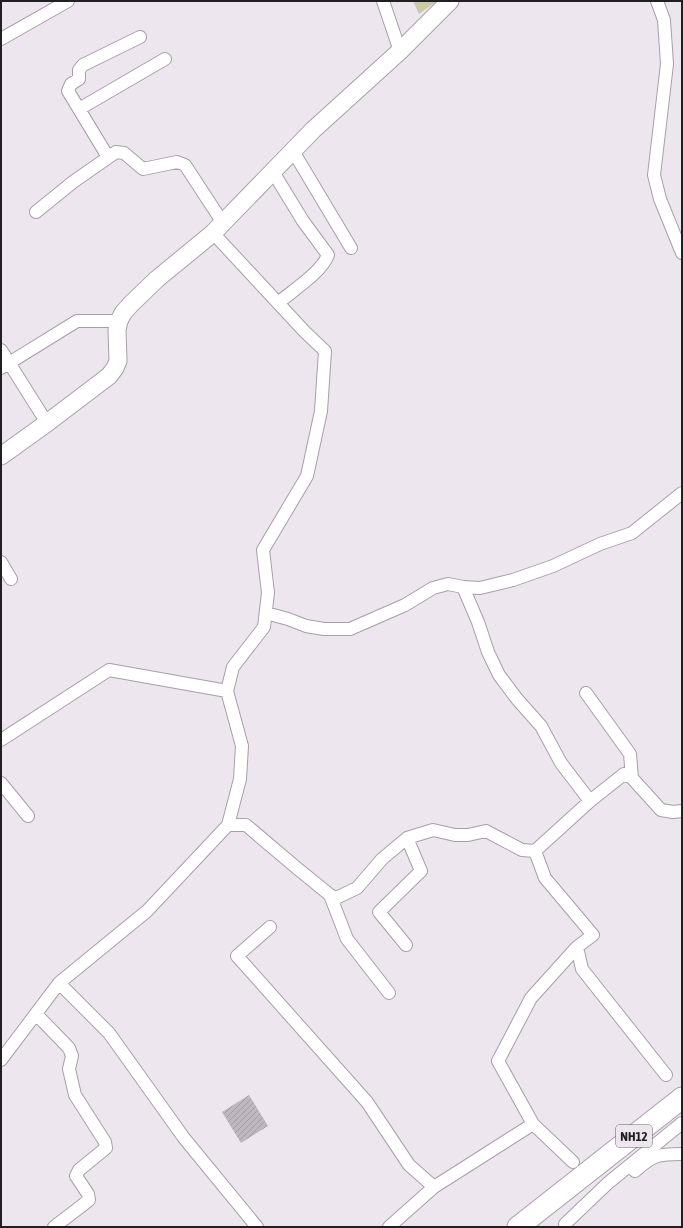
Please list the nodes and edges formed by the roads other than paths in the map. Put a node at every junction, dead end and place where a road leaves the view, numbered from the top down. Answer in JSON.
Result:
{"nodes":[{"id":1,"x":68,"y":1,"type":"edge"},
{"id":2,"x":384,"y":1,"type":"edge"},
{"id":3,"x":450,"y":1,"type":"edge"},
{"id":4,"x":657,"y":1,"type":"edge"},
{"id":5,"x":140,"y":37,"type":"dead end"},
{"id":6,"x":1,"y":39,"type":"edge"},
{"id":7,"x":400,"y":51,"type":"junction"},
{"id":8,"x":165,"y":59,"type":"dead end"},
{"id":9,"x":79,"y":108,"type":"junction"},
{"id":10,"x":293,"y":151,"type":"junction"},
{"id":11,"x":108,"y":157,"type":"junction"},
{"id":12,"x":273,"y":172,"type":"junction"},
{"id":13,"x":36,"y":212,"type":"dead end"},
{"id":14,"x":218,"y":228,"type":"junction"},
{"id":15,"x":351,"y":248,"type":"dead end"},
{"id":16,"x":682,"y":253,"type":"edge"},
{"id":17,"x":278,"y":303,"type":"junction"},
{"id":18,"x":119,"y":321,"type":"junction"},
{"id":19,"x":1,"y":350,"type":"edge"},
{"id":20,"x":5,"y":366,"type":"edge"},
{"id":21,"x":47,"y":423,"type":"junction"},
{"id":22,"x":1,"y":456,"type":"edge"},
{"id":23,"x":682,"y":493,"type":"edge"},
{"id":24,"x":1,"y":562,"type":"edge"},
{"id":25,"x":11,"y":579,"type":"dead end"},
{"id":26,"x":463,"y":587,"type":"junction"},
{"id":27,"x":266,"y":613,"type":"junction"},
{"id":28,"x":227,"y":691,"type":"junction"},
{"id":29,"x":586,"y":693,"type":"dead end"},
{"id":30,"x":1,"y":740,"type":"edge"},
{"id":31,"x":632,"y":778,"type":"junction"},
{"id":32,"x":1,"y":783,"type":"edge"},
{"id":33,"x":590,"y":802,"type":"junction"},
{"id":34,"x":682,"y":811,"type":"edge"},
{"id":35,"x":28,"y":816,"type":"dead end"},
{"id":36,"x":228,"y":825,"type":"junction"},
{"id":37,"x":407,"y":838,"type":"junction"},
{"id":38,"x":535,"y":851,"type":"junction"},
{"id":39,"x":330,"y":895,"type":"junction"},
{"id":40,"x":270,"y":927,"type":"dead end"},
{"id":41,"x":406,"y":945,"type":"dead end"},
{"id":42,"x":577,"y":947,"type":"junction"},
{"id":43,"x":59,"y":983,"type":"junction"},
{"id":44,"x":389,"y":993,"type":"dead end"},
{"id":45,"x":36,"y":1014,"type":"junction"},
{"id":46,"x":1,"y":1060,"type":"edge"},
{"id":47,"x":666,"y":1075,"type":"dead end"},
{"id":48,"x":682,"y":1098,"type":"edge"},
{"id":49,"x":682,"y":1123,"type":"edge"},
{"id":50,"x":533,"y":1124,"type":"junction"},
{"id":51,"x":682,"y":1154,"type":"edge"},
{"id":52,"x":573,"y":1162,"type":"dead end"},
{"id":53,"x":434,"y":1187,"type":"junction"},
{"id":54,"x":555,"y":1198,"type":"junction"},
{"id":55,"x":563,"y":1225,"type":"edge"},
{"id":56,"x":54,"y":1227,"type":"edge"},
{"id":57,"x":257,"y":1227,"type":"edge"},
{"id":58,"x":389,"y":1227,"type":"edge"},
{"id":59,"x":518,"y":1227,"type":"edge"},
{"id":60,"x":534,"y":1227,"type":"edge"}],
"edges":[{"from":1,"to":6,"type":"street"},
{"from":2,"to":7,"type":"street"},
{"from":3,"to":7,"type":"main road"},
{"from":4,"to":16,"type":"street"},
{"from":5,"to":9,"type":"street"},
{"from":7,"to":10,"type":"main road"},
{"from":8,"to":9,"type":"street"},
{"from":9,"to":11,"type":"street"},
{"from":10,"to":12,"type":"main road"},
{"from":10,"to":15,"type":"street"},
{"from":11,"to":13,"type":"street"},
{"from":11,"to":14,"type":"street"},
{"from":12,"to":14,"type":"main road"},
{"from":12,"to":17,"type":"street"},
{"from":14,"to":17,"type":"street"},
{"from":14,"to":18,"type":"main road"},
{"from":17,"to":27,"type":"street"},
{"from":18,"to":20,"type":"street"},
{"from":18,"to":21,"type":"main road"},
{"from":19,"to":20,"type":"street"},
{"from":20,"to":21,"type":"street"},
{"from":21,"to":22,"type":"main road"},
{"from":23,"to":26,"type":"street"},
{"from":24,"to":25,"type":"street"},
{"from":26,"to":27,"type":"street"},
{"from":26,"to":33,"type":"street"},
{"from":27,"to":28,"type":"street"},
{"from":28,"to":30,"type":"street"},
{"from":28,"to":36,"type":"street"},
{"from":29,"to":31,"type":"street"},
{"from":31,"to":33,"type":"street"},
{"from":31,"to":34,"type":"street"},
{"from":32,"to":35,"type":"street"},
{"from":33,"to":38,"type":"street"},
{"from":36,"to":39,"type":"street"},
{"from":36,"to":43,"type":"street"},
{"from":37,"to":38,"type":"street"},
{"from":37,"to":39,"type":"street"},
{"from":37,"to":41,"type":"street"},
{"from":38,"to":42,"type":"street"},
{"from":39,"to":44,"type":"street"},
{"from":40,"to":53,"type":"street"},
{"from":42,"to":47,"type":"street"},
{"from":42,"to":50,"type":"street"},
{"from":43,"to":45,"type":"street"},
{"from":43,"to":57,"type":"street"},
{"from":45,"to":46,"type":"street"},
{"from":45,"to":56,"type":"street"},
{"from":48,"to":54,"type":"highway","number":"NH12"},
{"from":49,"to":55,"type":"street"},
{"from":50,"to":52,"type":"street"},
{"from":50,"to":53,"type":"street"},
{"from":51,"to":55,"type":"street"},
{"from":53,"to":58,"type":"street"},
{"from":54,"to":59,"type":"highway","number":"NH12"},
{"from":54,"to":60,"type":"highway","number":"NH12"}]}
